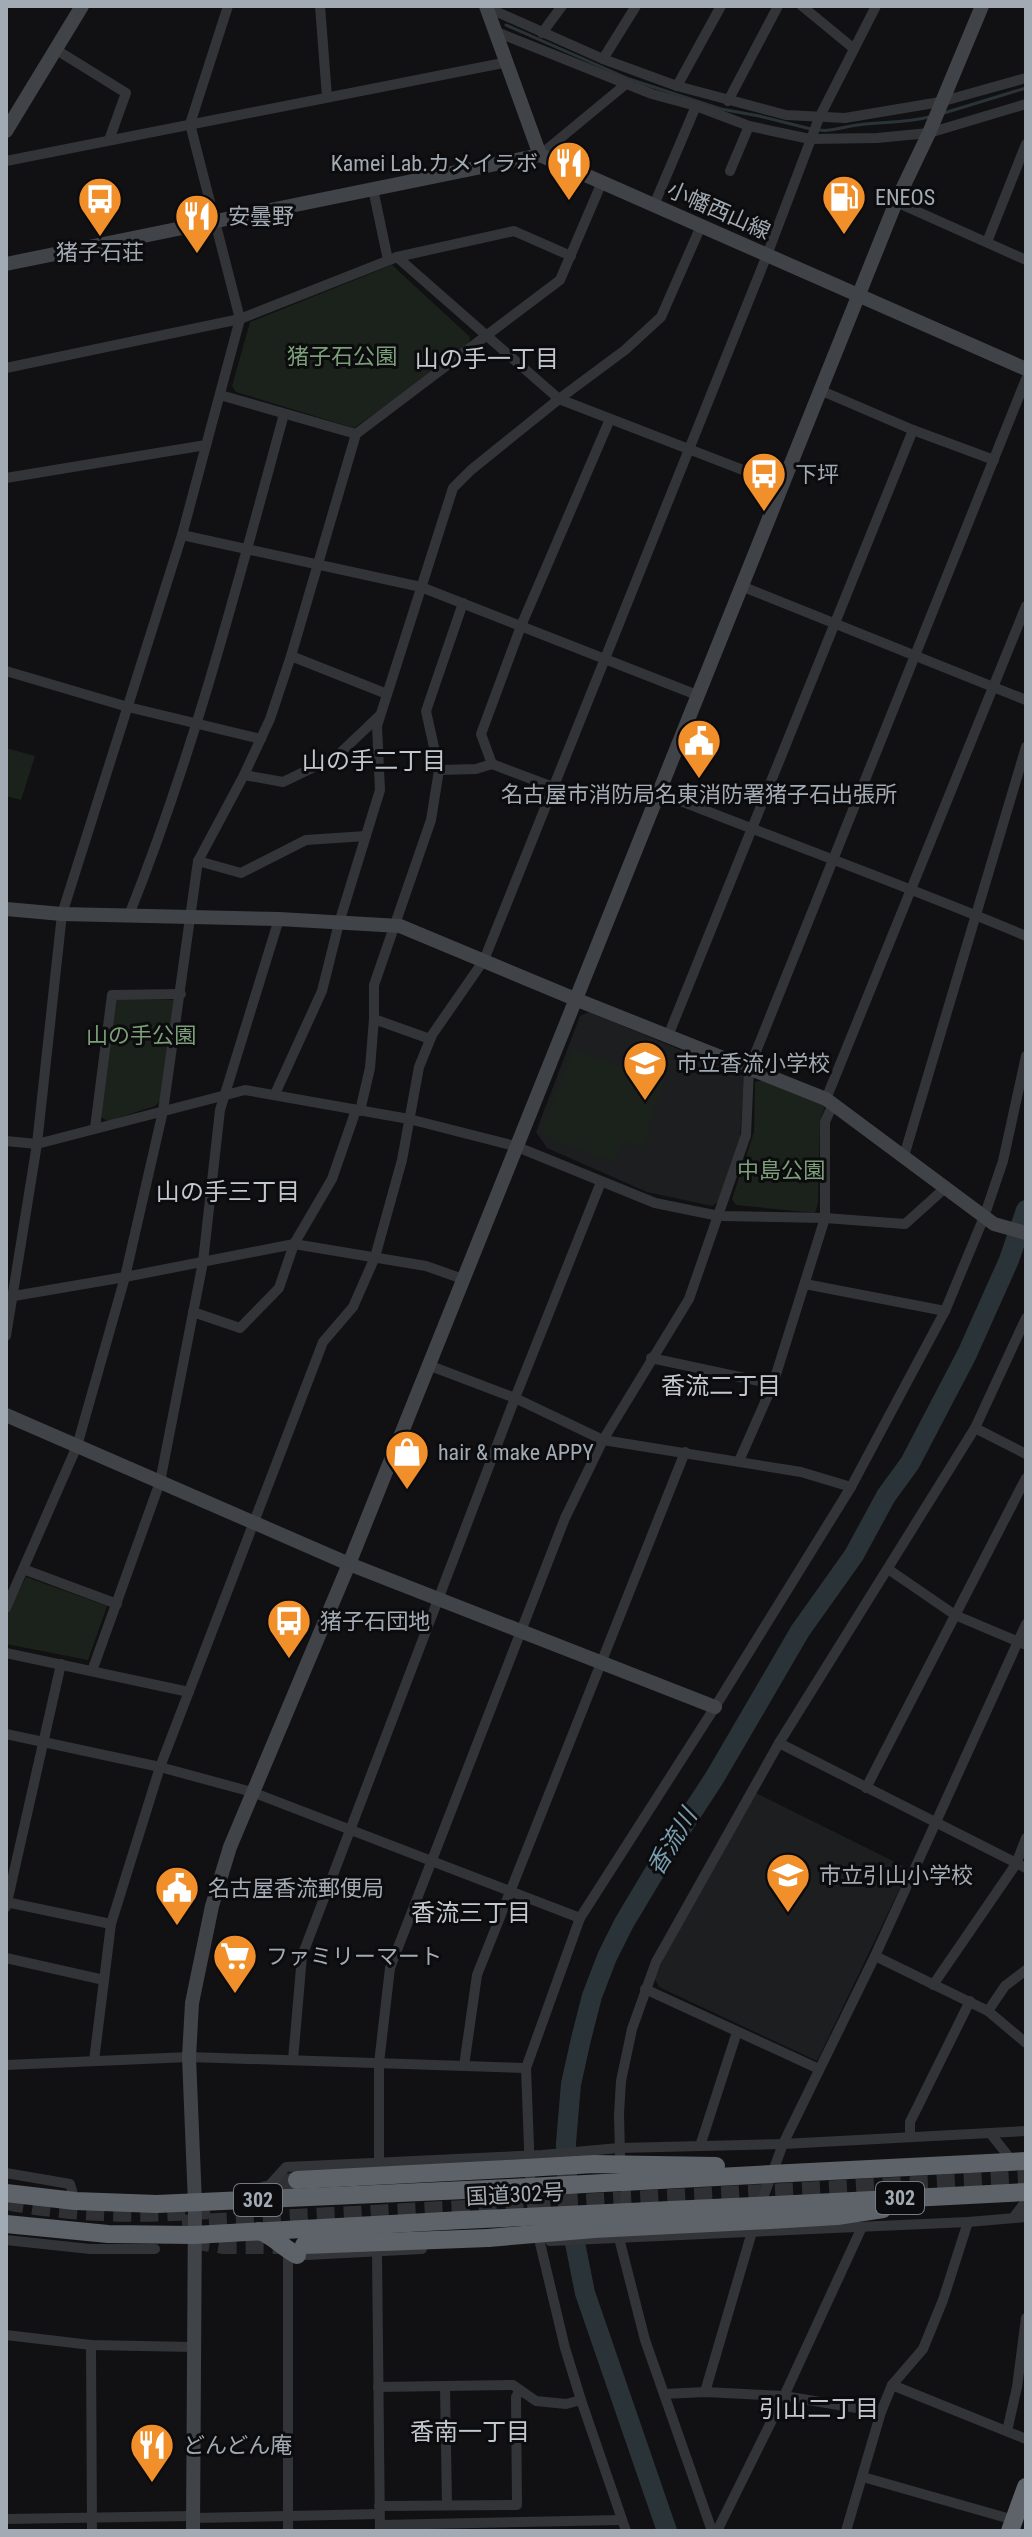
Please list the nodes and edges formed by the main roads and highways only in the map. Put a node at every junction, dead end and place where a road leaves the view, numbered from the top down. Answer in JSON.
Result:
{"nodes":[{"id":1,"x":1020,"y":2162,"type":"edge"},
{"id":2,"x":508,"y":2178,"type":"junction"},
{"id":3,"x":297,"y":2180,"type":"tunnel mouth"},
{"id":4,"x":1026,"y":2192,"type":"edge"},
{"id":5,"x":6,"y":2193,"type":"edge"},
{"id":6,"x":772,"y":2212,"type":"junction"},
{"id":7,"x":6,"y":2224,"type":"edge"},
{"id":8,"x":259,"y":2231,"type":"junction"},
{"id":9,"x":123,"y":2235,"type":"junction"},
{"id":10,"x":108,"y":2249,"type":"road end"},
{"id":11,"x":1026,"y":2487,"type":"edge"},
{"id":12,"x":1012,"y":2526,"type":"edge"}],
"edges":[{"from":1,"to":2,"type":"highway","name":"国道302号","number":"302","bridge":true},
{"from":2,"to":3,"type":"highway"},
{"from":2,"to":5,"type":"highway","name":"国道302号","number":"302"},
{"from":4,"to":6,"type":"highway"},
{"from":6,"to":8,"type":"highway","name":"国道302号","number":"302","bridge":true},
{"from":6,"to":8,"type":"highway","bridge":true},
{"from":7,"to":9,"type":"highway","name":"国道302号","number":"302"},
{"from":8,"to":9,"type":"highway","name":"国道302号","number":"302"},
{"from":9,"to":10,"type":"highway"},
{"from":11,"to":12,"type":"highway"}]}
